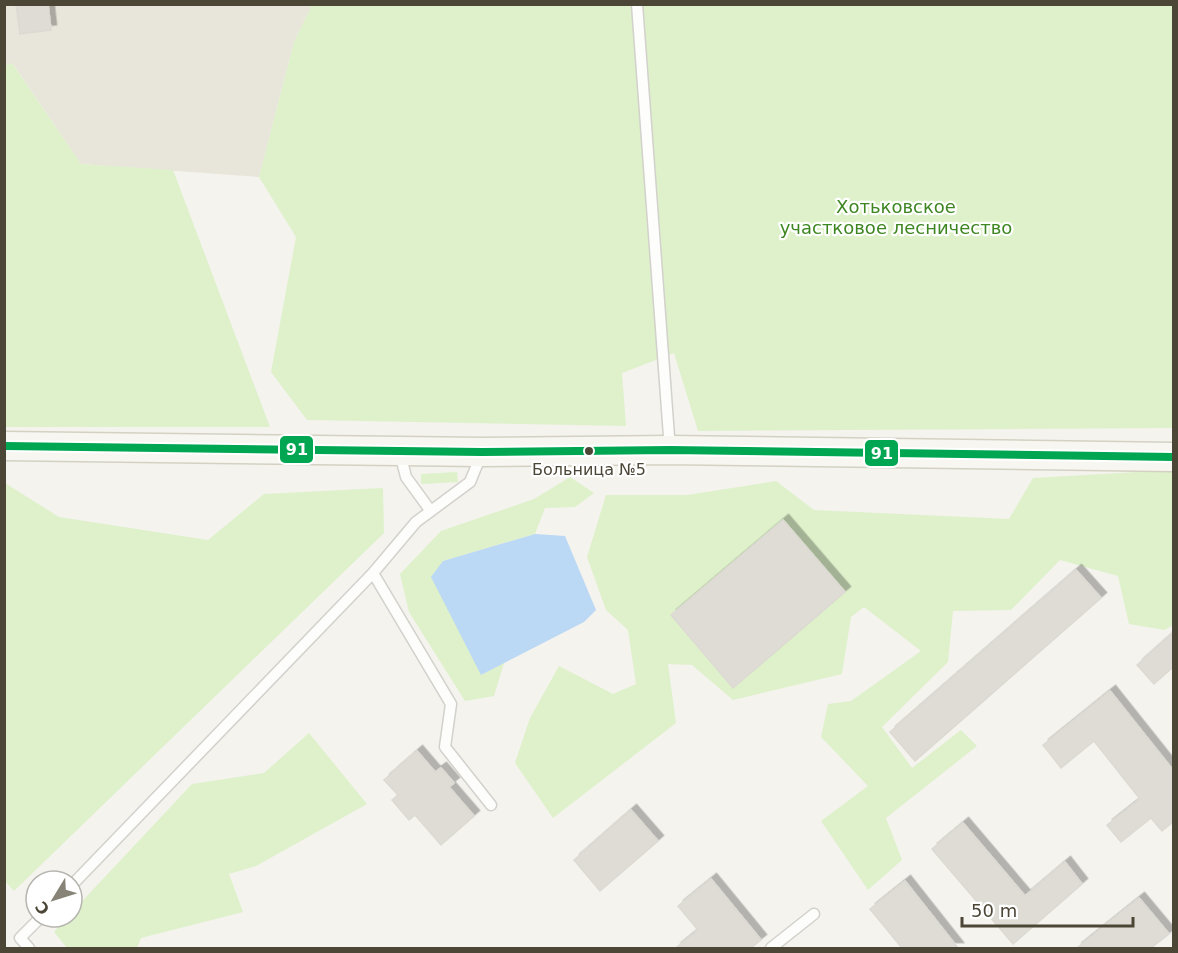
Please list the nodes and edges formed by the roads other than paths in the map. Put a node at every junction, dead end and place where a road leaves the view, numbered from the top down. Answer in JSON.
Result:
{"nodes":[{"id":1,"x":637,"y":4,"type":"edge"},
{"id":2,"x":4,"y":446,"type":"edge"},
{"id":3,"x":670,"y":450,"type":"junction"},
{"id":4,"x":399,"y":451,"type":"junction"},
{"id":5,"x":482,"y":452,"type":"junction"},
{"id":6,"x":1173,"y":457,"type":"edge"},
{"id":7,"x":430,"y":510,"type":"junction"},
{"id":8,"x":373,"y":573,"type":"junction"},
{"id":9,"x":492,"y":805,"type":"dead end"},
{"id":10,"x":84,"y":873,"type":"edge"},
{"id":11,"x":814,"y":914,"type":"dead end"},
{"id":12,"x":29,"y":929,"type":"edge"},
{"id":13,"x":29,"y":948,"type":"edge"},
{"id":14,"x":771,"y":948,"type":"edge"}],
"edges":[{"from":1,"to":3,"type":"lane"},
{"from":2,"to":4,"type":"street"},
{"from":3,"to":5,"type":"street"},
{"from":3,"to":6,"type":"street"},
{"from":4,"to":5,"type":"street"},
{"from":4,"to":7,"type":"lane"},
{"from":5,"to":7,"type":"lane"},
{"from":7,"to":8,"type":"lane"},
{"from":8,"to":9,"type":"lane"},
{"from":8,"to":10,"type":"lane"},
{"from":11,"to":14,"type":"lane"},
{"from":12,"to":13,"type":"lane"}]}
